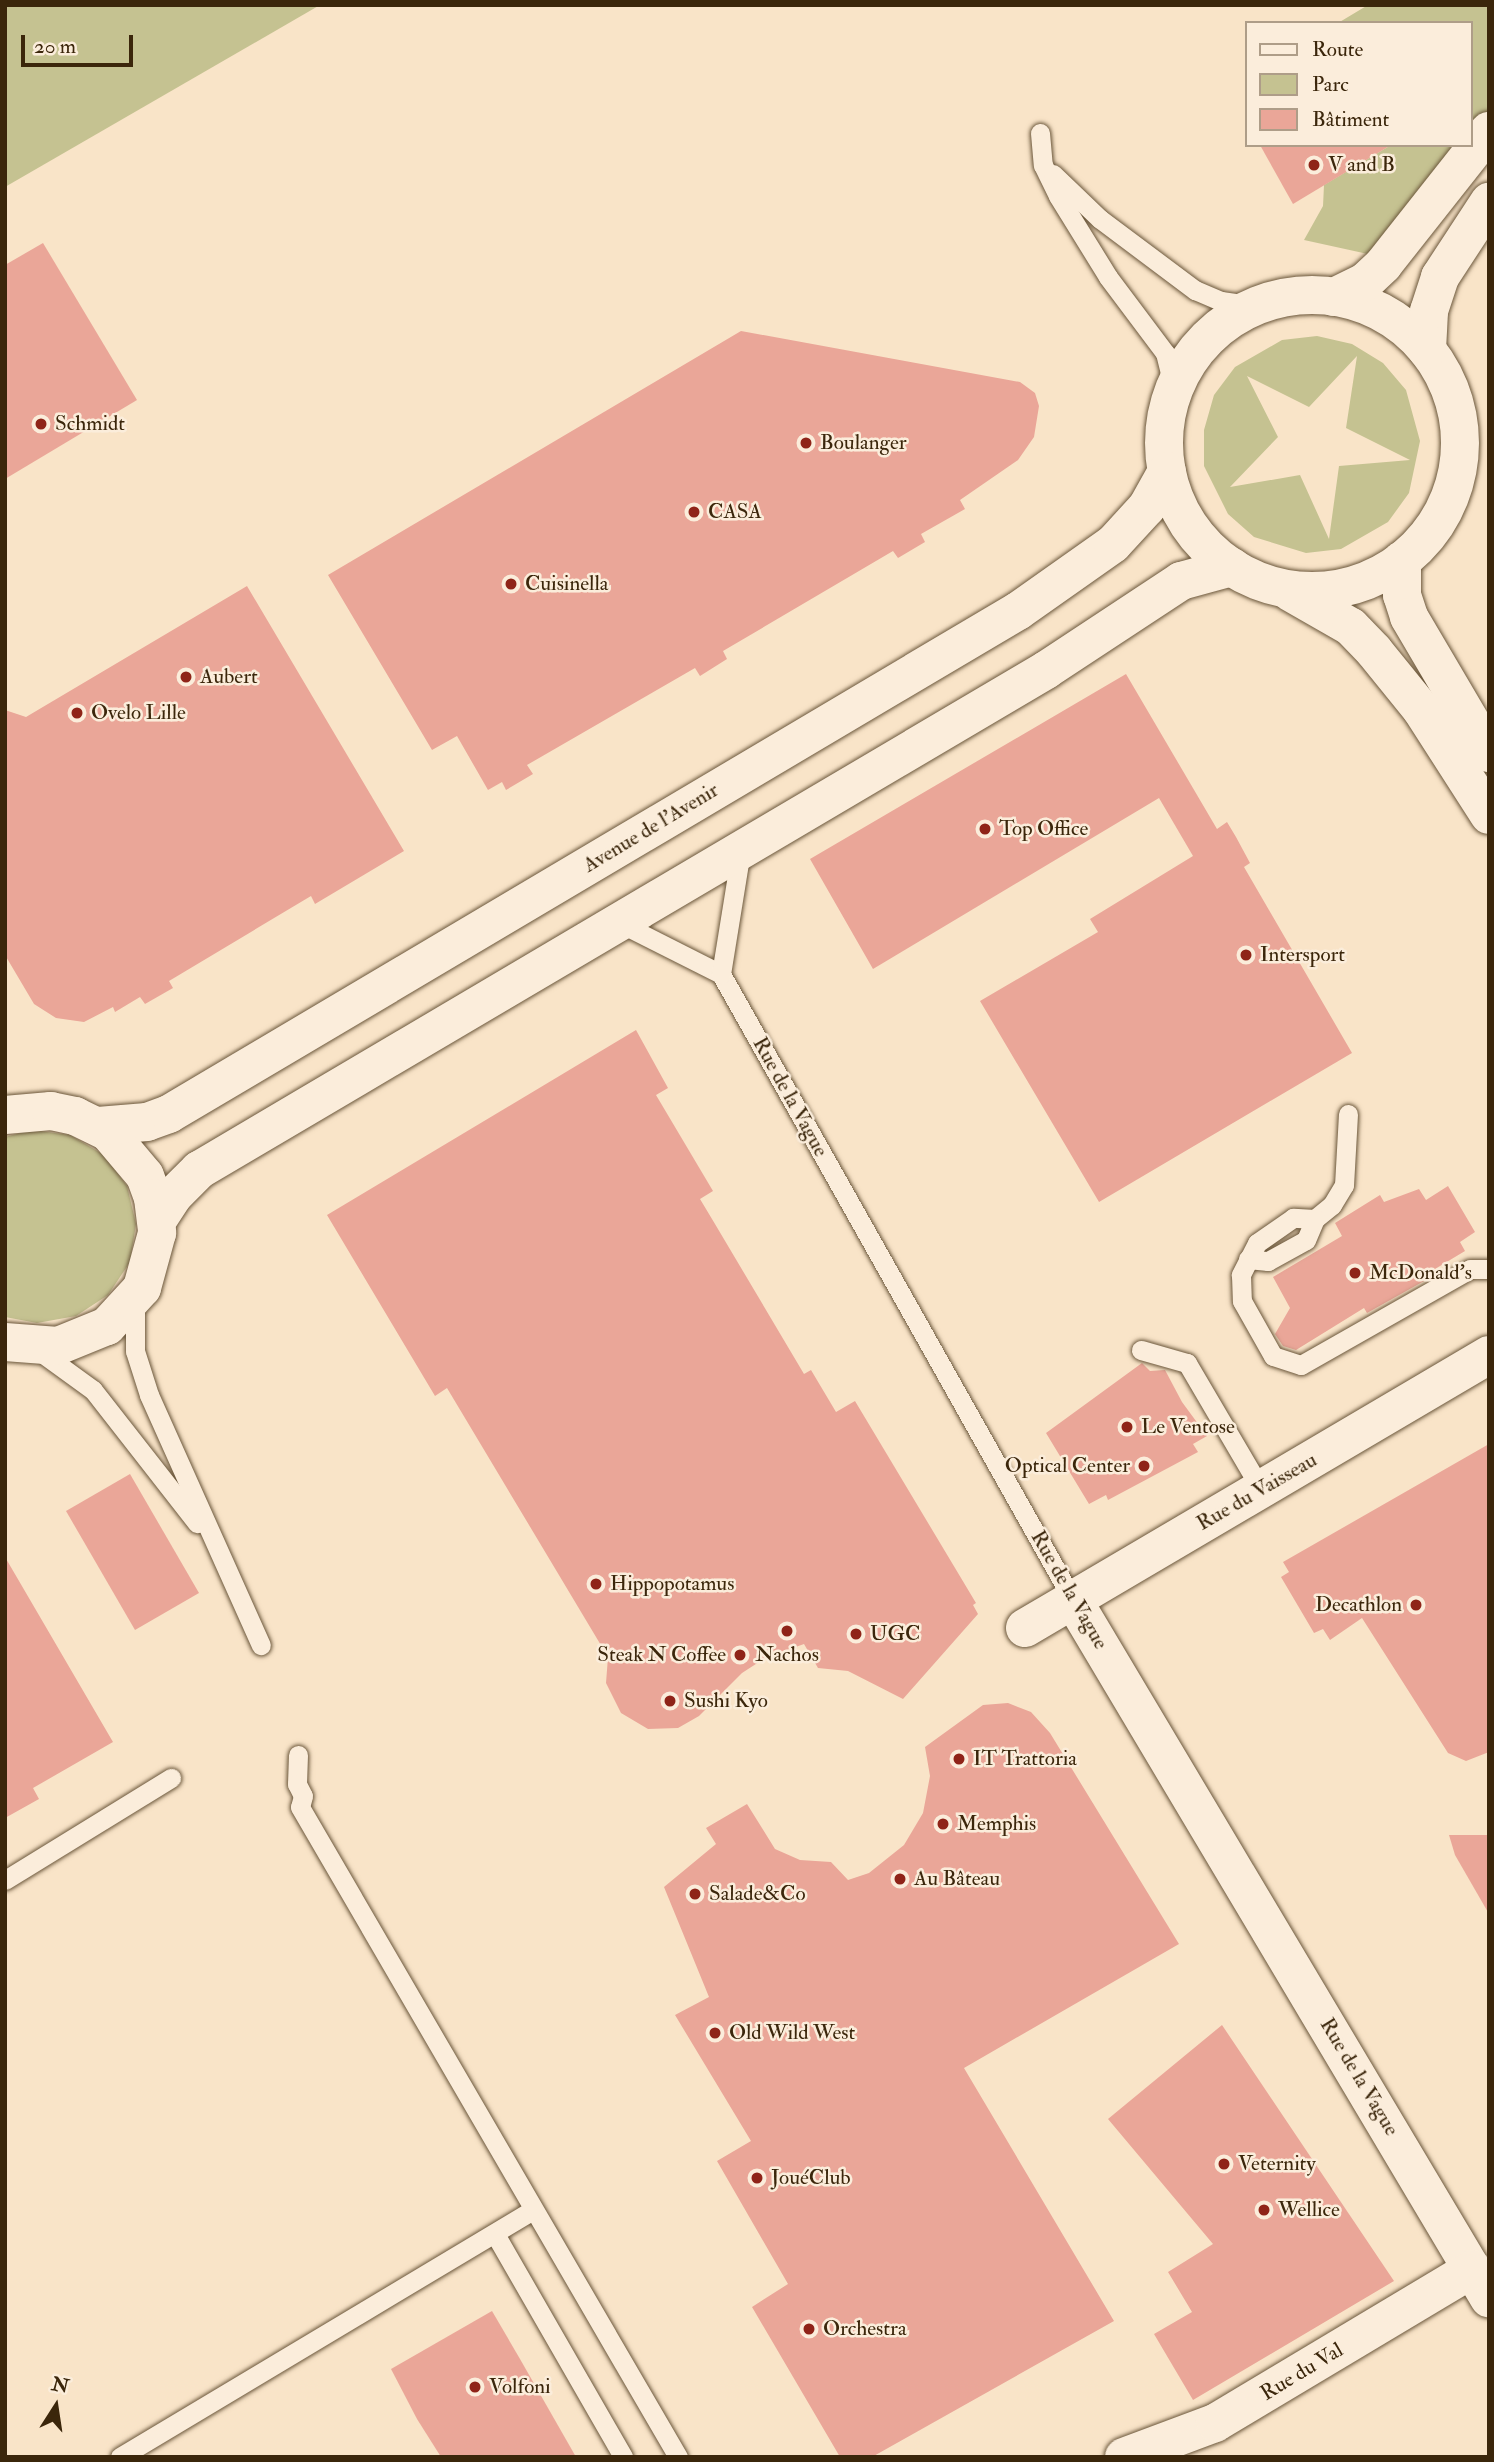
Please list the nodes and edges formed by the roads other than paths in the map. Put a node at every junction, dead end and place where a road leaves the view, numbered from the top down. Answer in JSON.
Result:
{"nodes":[{"id":1,"x":1489,"y":131,"type":"edge"},
{"id":2,"x":1040,"y":133,"type":"dead end"},
{"id":3,"x":1043,"y":165,"type":"junction"},
{"id":4,"x":1489,"y":202,"type":"edge"},
{"id":5,"x":1334,"y":297,"type":"junction"},
{"id":6,"x":1256,"y":306,"type":"junction"},
{"id":7,"x":1427,"y":350,"type":"junction"},
{"id":8,"x":1174,"y":389,"type":"junction"},
{"id":9,"x":1167,"y":471,"type":"junction"},
{"id":10,"x":1402,"y":560,"type":"junction"},
{"id":11,"x":1232,"y":567,"type":"junction"},
{"id":12,"x":1282,"y":588,"type":"junction"},
{"id":13,"x":1489,"y":753,"type":"edge"},
{"id":14,"x":1489,"y":815,"type":"edge"},
{"id":15,"x":742,"y":849,"type":"junction"},
{"id":16,"x":618,"y":922,"type":"junction"},
{"id":17,"x":721,"y":974,"type":"junction"},
{"id":18,"x":16,"y":1107,"type":"edge"},
{"id":19,"x":1348,"y":1114,"type":"dead end"},
{"id":20,"x":98,"y":1126,"type":"junction"},
{"id":21,"x":157,"y":1221,"type":"junction"},
{"id":22,"x":1489,"y":1269,"type":"edge"},
{"id":23,"x":135,"y":1297,"type":"junction"},
{"id":24,"x":18,"y":1344,"type":"edge"},
{"id":25,"x":1141,"y":1350,"type":"dead end"},
{"id":26,"x":1489,"y":1355,"type":"edge"},
{"id":27,"x":1261,"y":1489,"type":"junction"},
{"id":28,"x":218,"y":1552,"type":"junction"},
{"id":29,"x":1073,"y":1600,"type":"junction"},
{"id":30,"x":1025,"y":1628,"type":"dead end"},
{"id":31,"x":261,"y":1645,"type":"dead end"},
{"id":32,"x":298,"y":1755,"type":"dead end"},
{"id":33,"x":171,"y":1779,"type":"dead end"},
{"id":34,"x":5,"y":1880,"type":"edge"},
{"id":35,"x":533,"y":2210,"type":"junction"},
{"id":36,"x":495,"y":2234,"type":"junction"},
{"id":37,"x":1480,"y":2284,"type":"edge"},
{"id":38,"x":120,"y":2457,"type":"edge"},
{"id":39,"x":623,"y":2457,"type":"edge"},
{"id":40,"x":678,"y":2457,"type":"edge"},
{"id":41,"x":1124,"y":2457,"type":"edge"}],
"edges":[{"from":1,"to":5,"type":"main road"},
{"from":2,"to":3,"type":"lane"},
{"from":3,"to":6,"type":"lane"},
{"from":3,"to":8,"type":"lane"},
{"from":4,"to":7,"type":"main road"},
{"from":5,"to":6,"type":"main road"},
{"from":5,"to":7,"type":"main road"},
{"from":6,"to":8,"type":"main road"},
{"from":7,"to":10,"type":"main road"},
{"from":8,"to":9,"type":"main road"},
{"from":9,"to":11,"type":"main road"},
{"from":9,"to":20,"type":"main road","name":"Avenue de l'Avenir"},
{"from":10,"to":12,"type":"main road"},
{"from":10,"to":13,"type":"main road"},
{"from":11,"to":12,"type":"main road"},
{"from":11,"to":15,"type":"main road"},
{"from":12,"to":14,"type":"main road"},
{"from":15,"to":16,"type":"main road"},
{"from":15,"to":17,"type":"lane"},
{"from":16,"to":17,"type":"lane"},
{"from":16,"to":21,"type":"main road"},
{"from":17,"to":29,"type":"lane","name":"Rue de la Vague"},
{"from":18,"to":20,"type":"main road"},
{"from":19,"to":22,"type":"lane"},
{"from":20,"to":21,"type":"main road"},
{"from":21,"to":23,"type":"main road"},
{"from":23,"to":24,"type":"main road"},
{"from":23,"to":28,"type":"lane"},
{"from":24,"to":28,"type":"lane"},
{"from":25,"to":27,"type":"lane"},
{"from":26,"to":27,"type":"main road","name":"Rue du Vaisseau"},
{"from":27,"to":29,"type":"main road","name":"Rue du Vaisseau"},
{"from":28,"to":31,"type":"lane"},
{"from":29,"to":30,"type":"main road","name":"Rue du Vaisseau"},
{"from":29,"to":37,"type":"main road","name":"Rue de la Vague"},
{"from":32,"to":35,"type":"lane"},
{"from":33,"to":34,"type":"lane"},
{"from":35,"to":36,"type":"lane"},
{"from":35,"to":40,"type":"lane"},
{"from":36,"to":38,"type":"lane"},
{"from":36,"to":39,"type":"lane"},
{"from":37,"to":41,"type":"main road","name":"Rue du Val"}]}
